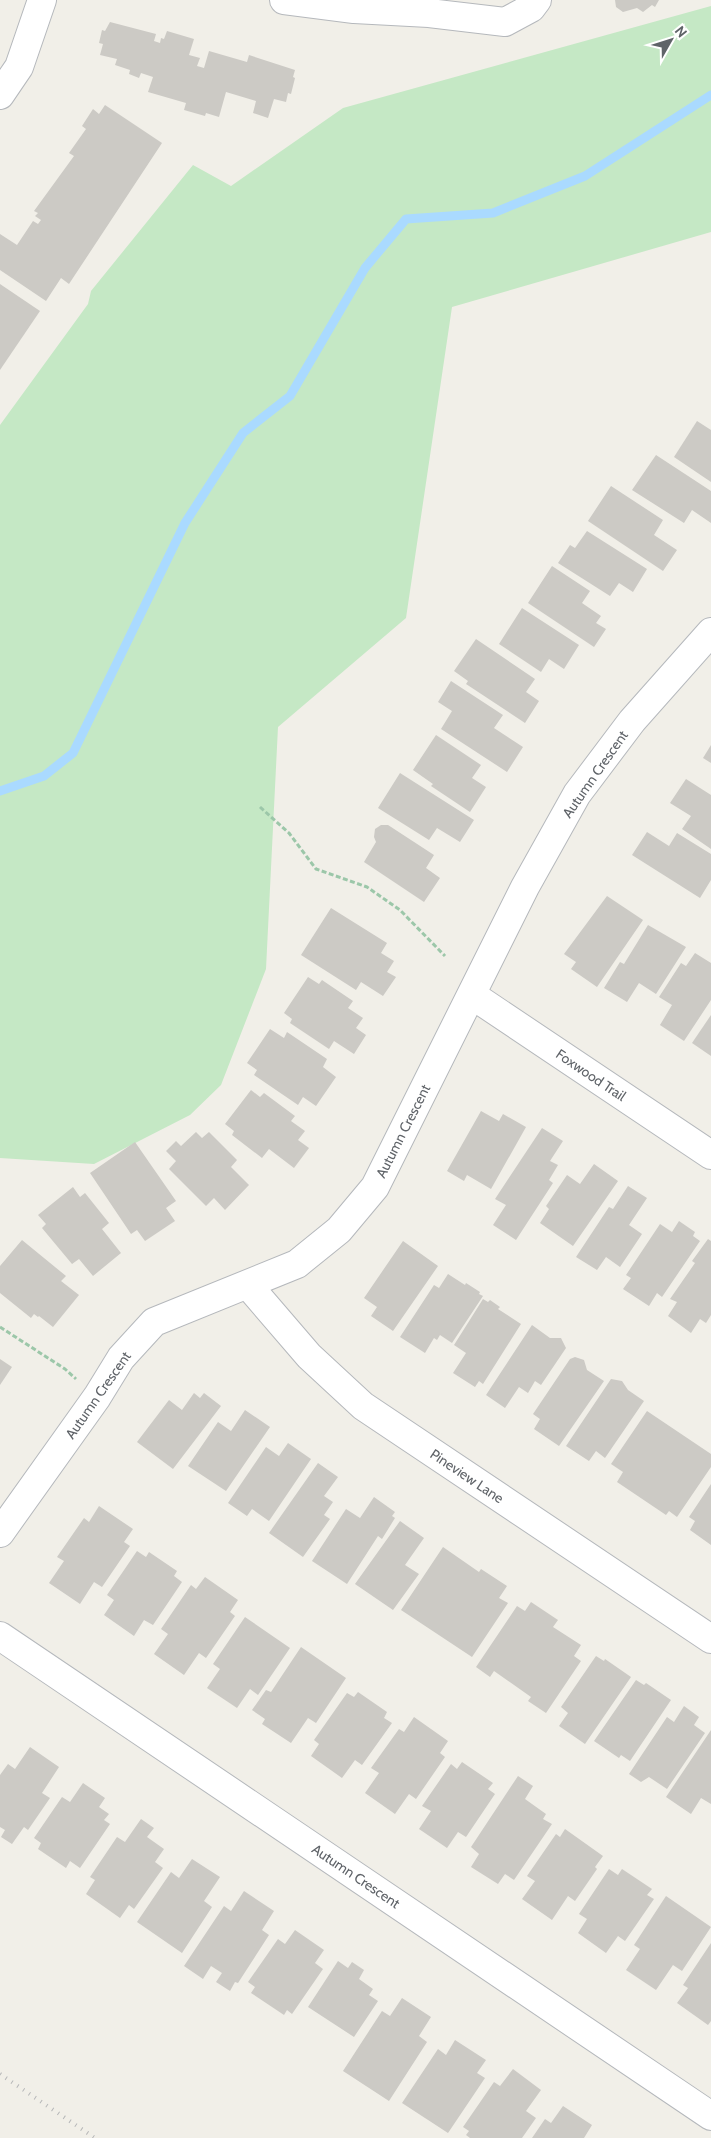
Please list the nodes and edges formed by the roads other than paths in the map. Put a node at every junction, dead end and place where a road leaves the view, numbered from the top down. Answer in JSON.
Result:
{"nodes":[{"id":1,"x":42,"y":0,"type":"edge"},
{"id":2,"x":284,"y":0,"type":"edge"},
{"id":3,"x":537,"y":0,"type":"edge"},
{"id":4,"x":0,"y":95,"type":"edge"},
{"id":5,"x":711,"y":632,"type":"edge"},
{"id":6,"x":472,"y":995,"type":"junction"},
{"id":7,"x":711,"y":1155,"type":"edge"},
{"id":8,"x":248,"y":1286,"type":"junction"},
{"id":9,"x":0,"y":1533,"type":"edge"},
{"id":10,"x":0,"y":1636,"type":"edge"},
{"id":11,"x":711,"y":1639,"type":"edge"},
{"id":12,"x":711,"y":2116,"type":"edge"}],
"edges":[{"from":1,"to":4,"type":"street"},
{"from":2,"to":3,"type":"street"},
{"from":5,"to":6,"type":"street","name":"Autumn Crescent"},
{"from":6,"to":7,"type":"street","name":"Foxwood Trail"},
{"from":6,"to":8,"type":"street","name":"Autumn Crescent"},
{"from":8,"to":9,"type":"street","name":"Autumn Crescent"},
{"from":8,"to":11,"type":"street","name":"Pineview Lane"},
{"from":10,"to":12,"type":"street","name":"Autumn Crescent"}]}
